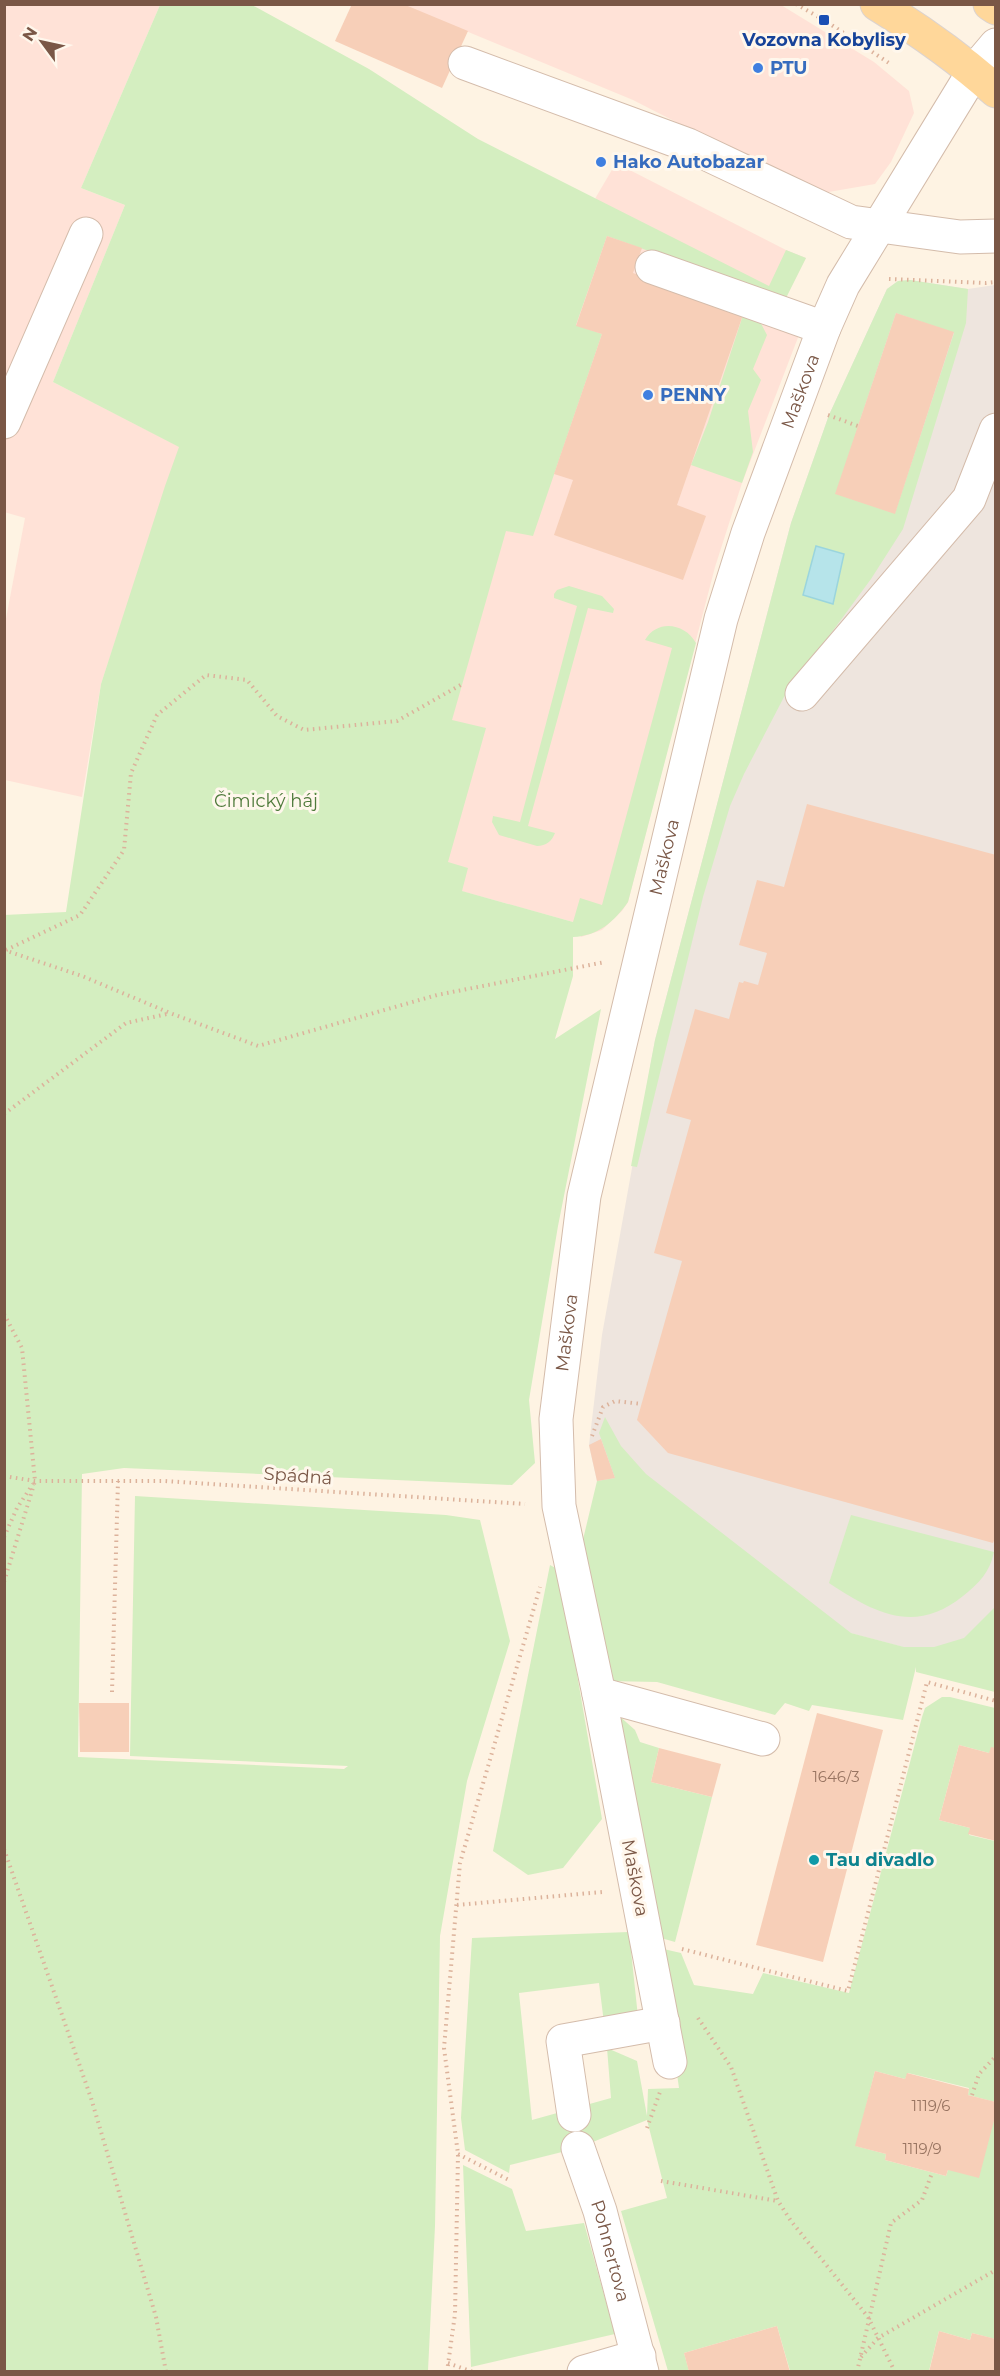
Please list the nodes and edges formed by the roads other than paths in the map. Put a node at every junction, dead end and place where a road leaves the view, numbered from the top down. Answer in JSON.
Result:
{"nodes":[{"id":1,"x":877,"y":4,"type":"edge"},
{"id":2,"x":990,"y":4,"type":"edge"},
{"id":3,"x":996,"y":8,"type":"edge"},
{"id":4,"x":996,"y":45,"type":"edge"},
{"id":5,"x":465,"y":63,"type":"dead end"},
{"id":6,"x":985,"y":81,"type":"edge"},
{"id":7,"x":877,"y":228,"type":"junction"},
{"id":8,"x":86,"y":234,"type":"dead end"},
{"id":9,"x":996,"y":236,"type":"edge"},
{"id":10,"x":652,"y":267,"type":"dead end"},
{"id":11,"x":824,"y":328,"type":"junction"},
{"id":12,"x":4,"y":422,"type":"edge"},
{"id":13,"x":996,"y":430,"type":"edge"},
{"id":14,"x":802,"y":694,"type":"dead end"},
{"id":15,"x":599,"y":1694,"type":"junction"},
{"id":16,"x":764,"y":1740,"type":"dead end"},
{"id":17,"x":663,"y":2022,"type":"junction"},
{"id":18,"x":670,"y":2062,"type":"dead end"},
{"id":19,"x":574,"y":2115,"type":"dead end"},
{"id":20,"x":578,"y":2148,"type":"dead end"},
{"id":21,"x":641,"y":2364,"type":"edge"},
{"id":22,"x":584,"y":2372,"type":"edge"}],
"edges":[{"from":1,"to":6,"type":"main road"},
{"from":2,"to":3,"type":"main road"},
{"from":4,"to":6,"type":"street","name":"Maškova"},
{"from":5,"to":7,"type":"street"},
{"from":6,"to":7,"type":"street","name":"Maškova"},
{"from":7,"to":9,"type":"street"},
{"from":7,"to":11,"type":"street","name":"Maškova"},
{"from":8,"to":12,"type":"street"},
{"from":10,"to":11,"type":"street"},
{"from":11,"to":15,"type":"street","name":"Maškova"},
{"from":13,"to":14,"type":"street"},
{"from":15,"to":16,"type":"street"},
{"from":15,"to":17,"type":"street","name":"Maškova"},
{"from":17,"to":18,"type":"street","name":"Maškova"},
{"from":17,"to":19,"type":"street"},
{"from":20,"to":21,"type":"street","name":"Pohnertova"},
{"from":21,"to":22,"type":"street","name":"Pohnertova"}]}
